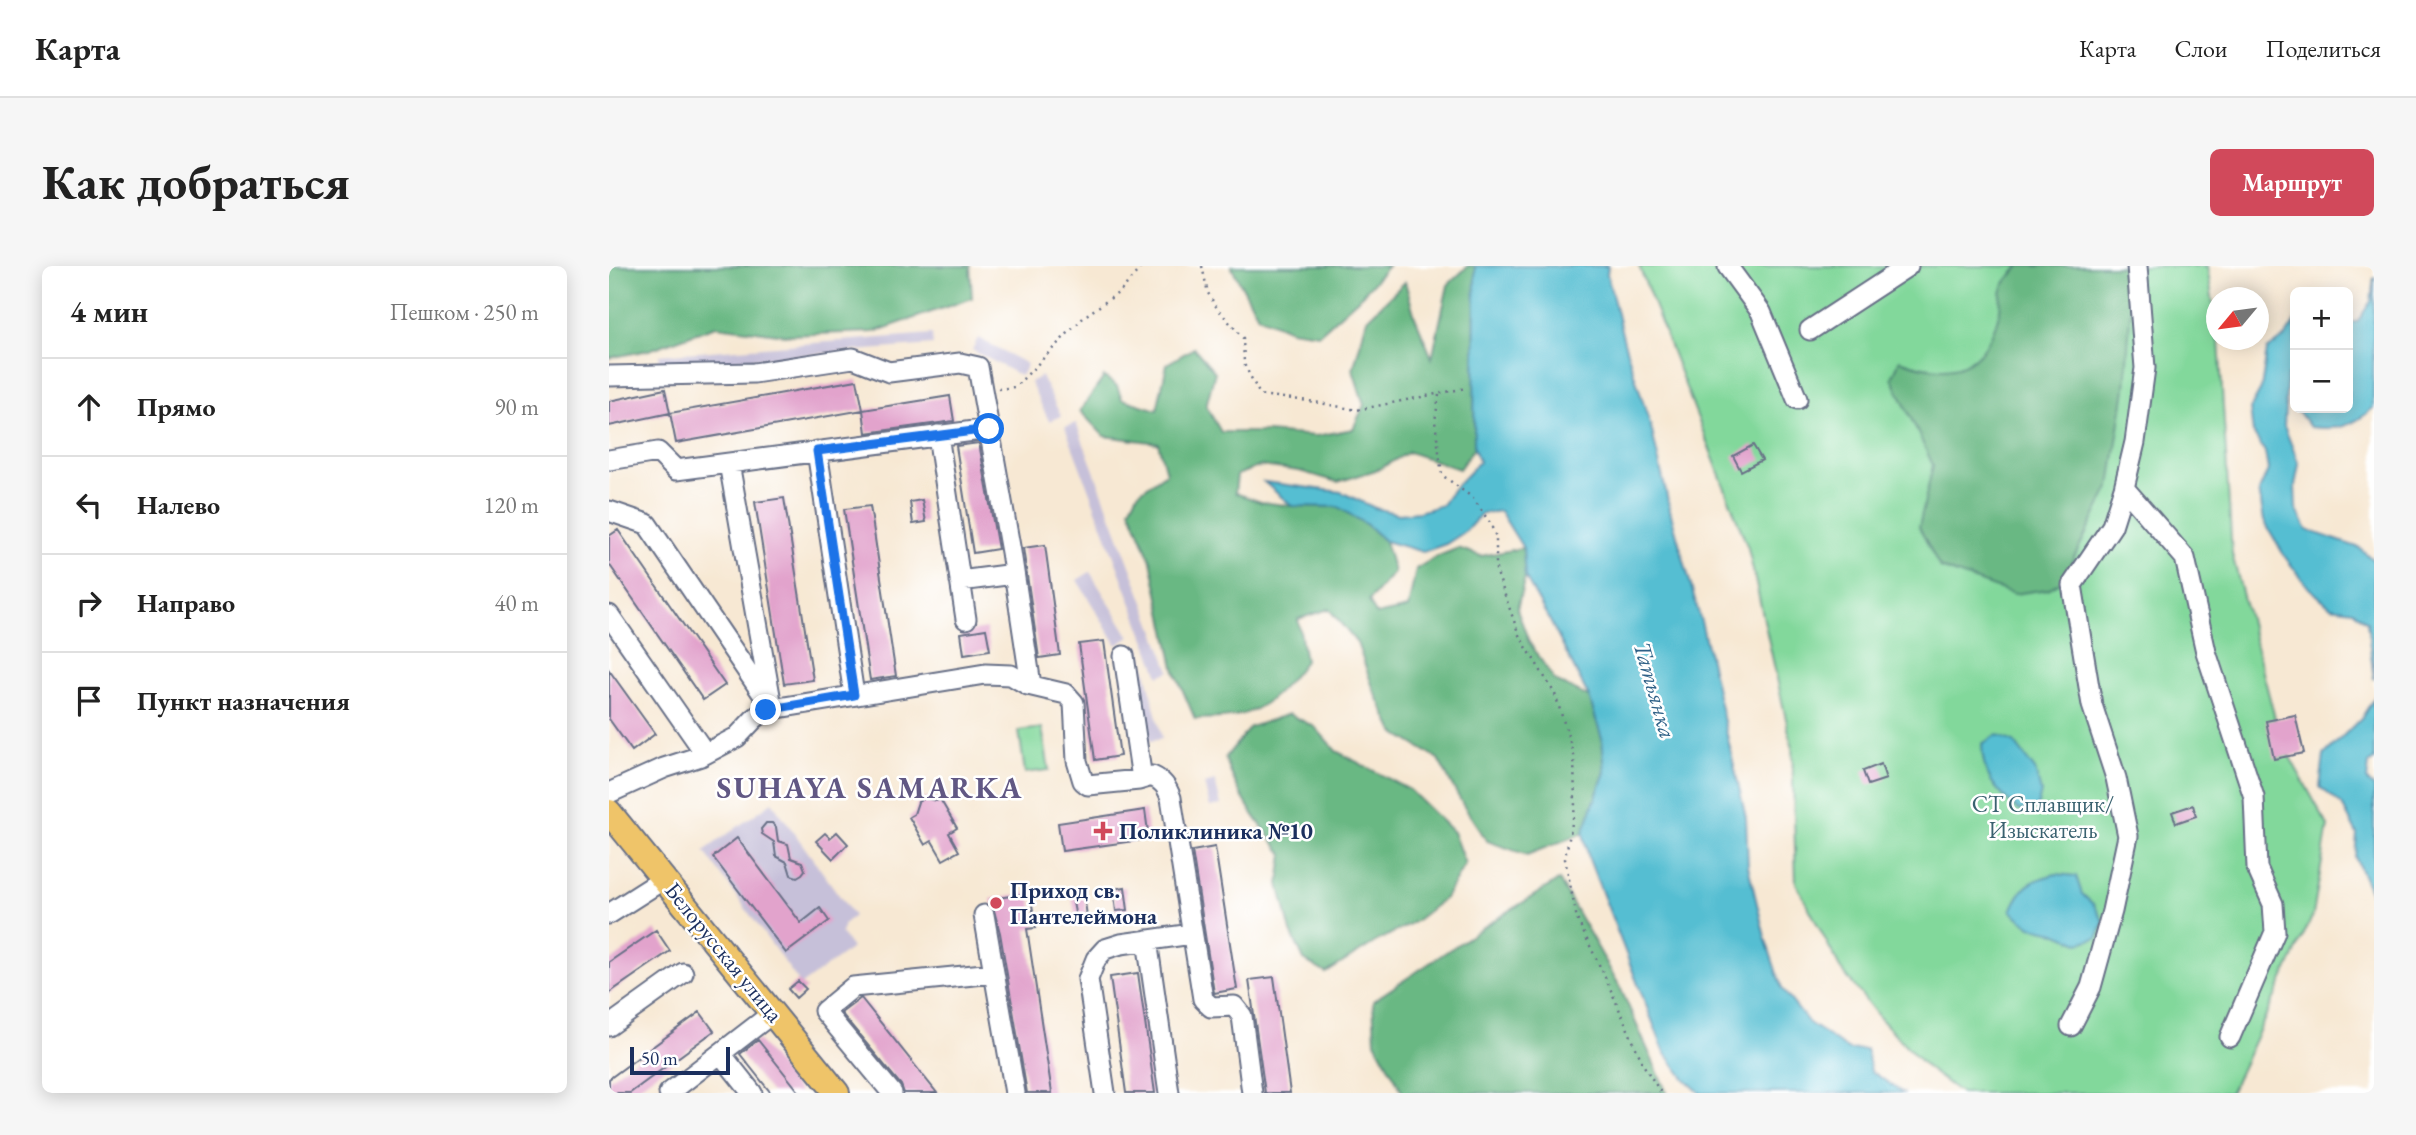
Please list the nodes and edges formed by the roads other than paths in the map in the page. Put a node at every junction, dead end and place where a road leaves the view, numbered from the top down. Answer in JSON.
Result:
{"nodes":[{"id":1,"x":1730,"y":266,"type":"edge"},
{"id":2,"x":1908,"y":266,"type":"edge"},
{"id":3,"x":2137,"y":266,"type":"edge"},
{"id":4,"x":1810,"y":330,"type":"dead end"},
{"id":5,"x":609,"y":376,"type":"edge"},
{"id":6,"x":1797,"y":399,"type":"dead end"},
{"id":7,"x":989,"y":429,"type":"junction"},
{"id":8,"x":938,"y":435,"type":"junction"},
{"id":9,"x":817,"y":451,"type":"junction"},
{"id":10,"x":609,"y":460,"type":"edge"},
{"id":11,"x":729,"y":463,"type":"junction"},
{"id":12,"x":2125,"y":488,"type":"junction"},
{"id":13,"x":609,"y":511,"type":"edge"},
{"id":14,"x":1014,"y":575,"type":"junction"},
{"id":15,"x":960,"y":581,"type":"junction"},
{"id":16,"x":609,"y":615,"type":"edge"},
{"id":17,"x":966,"y":620,"type":"dead end"},
{"id":18,"x":1124,"y":656,"type":"dead end"},
{"id":19,"x":1031,"y":685,"type":"junction"},
{"id":20,"x":854,"y":695,"type":"junction"},
{"id":21,"x":773,"y":709,"type":"junction"},
{"id":22,"x":705,"y":753,"type":"junction"},
{"id":23,"x":1142,"y":779,"type":"junction"},
{"id":24,"x":609,"y":793,"type":"edge"},
{"id":25,"x":609,"y":812,"type":"edge"},
{"id":26,"x":664,"y":878,"type":"junction"},
{"id":27,"x":609,"y":914,"type":"edge"},
{"id":28,"x":984,"y":915,"type":"dead end"},
{"id":29,"x":1192,"y":934,"type":"junction"},
{"id":30,"x":1147,"y":940,"type":"junction"},
{"id":31,"x":683,"y":973,"type":"dead end"},
{"id":32,"x":994,"y":973,"type":"junction"},
{"id":33,"x":773,"y":1013,"type":"junction"},
{"id":34,"x":609,"y":1026,"type":"edge"},
{"id":35,"x":2071,"y":1026,"type":"dead end"},
{"id":36,"x":2230,"y":1037,"type":"dead end"},
{"id":37,"x":721,"y":1054,"type":"junction"},
{"id":38,"x":1247,"y":1092,"type":"edge"},
{"id":39,"x":669,"y":1093,"type":"edge"},
{"id":40,"x":752,"y":1093,"type":"edge"},
{"id":41,"x":837,"y":1093,"type":"edge"},
{"id":42,"x":892,"y":1093,"type":"edge"},
{"id":43,"x":1015,"y":1093,"type":"edge"},
{"id":44,"x":1105,"y":1093,"type":"edge"},
{"id":45,"x":1169,"y":1093,"type":"edge"}],
"edges":[{"from":1,"to":6,"type":"street"},
{"from":2,"to":4,"type":"street"},
{"from":3,"to":12,"type":"street"},
{"from":5,"to":7,"type":"street"},
{"from":7,"to":8,"type":"street"},
{"from":7,"to":14,"type":"street"},
{"from":8,"to":9,"type":"street"},
{"from":8,"to":15,"type":"street"},
{"from":9,"to":11,"type":"street"},
{"from":9,"to":20,"type":"street"},
{"from":10,"to":11,"type":"street"},
{"from":11,"to":21,"type":"street"},
{"from":12,"to":35,"type":"street"},
{"from":12,"to":36,"type":"street"},
{"from":13,"to":21,"type":"street"},
{"from":14,"to":15,"type":"street"},
{"from":14,"to":19,"type":"street"},
{"from":15,"to":17,"type":"street"},
{"from":16,"to":22,"type":"street"},
{"from":18,"to":23,"type":"street"},
{"from":19,"to":20,"type":"street"},
{"from":19,"to":23,"type":"street"},
{"from":20,"to":21,"type":"street"},
{"from":21,"to":22,"type":"street"},
{"from":22,"to":24,"type":"street"},
{"from":23,"to":29,"type":"street"},
{"from":25,"to":26,"type":"main road","name":"Белорусская улица"},
{"from":26,"to":27,"type":"street"},
{"from":26,"to":33,"type":"main road","name":"Белорусская улица"},
{"from":28,"to":32,"type":"street"},
{"from":29,"to":30,"type":"street"},
{"from":29,"to":38,"type":"street"},
{"from":30,"to":44,"type":"street"},
{"from":30,"to":45,"type":"street"},
{"from":31,"to":34,"type":"street"},
{"from":32,"to":42,"type":"street"},
{"from":32,"to":43,"type":"street"},
{"from":33,"to":37,"type":"street"},
{"from":33,"to":41,"type":"main road","name":"Белорусская улица"},
{"from":37,"to":39,"type":"street"},
{"from":37,"to":40,"type":"street"}]}
